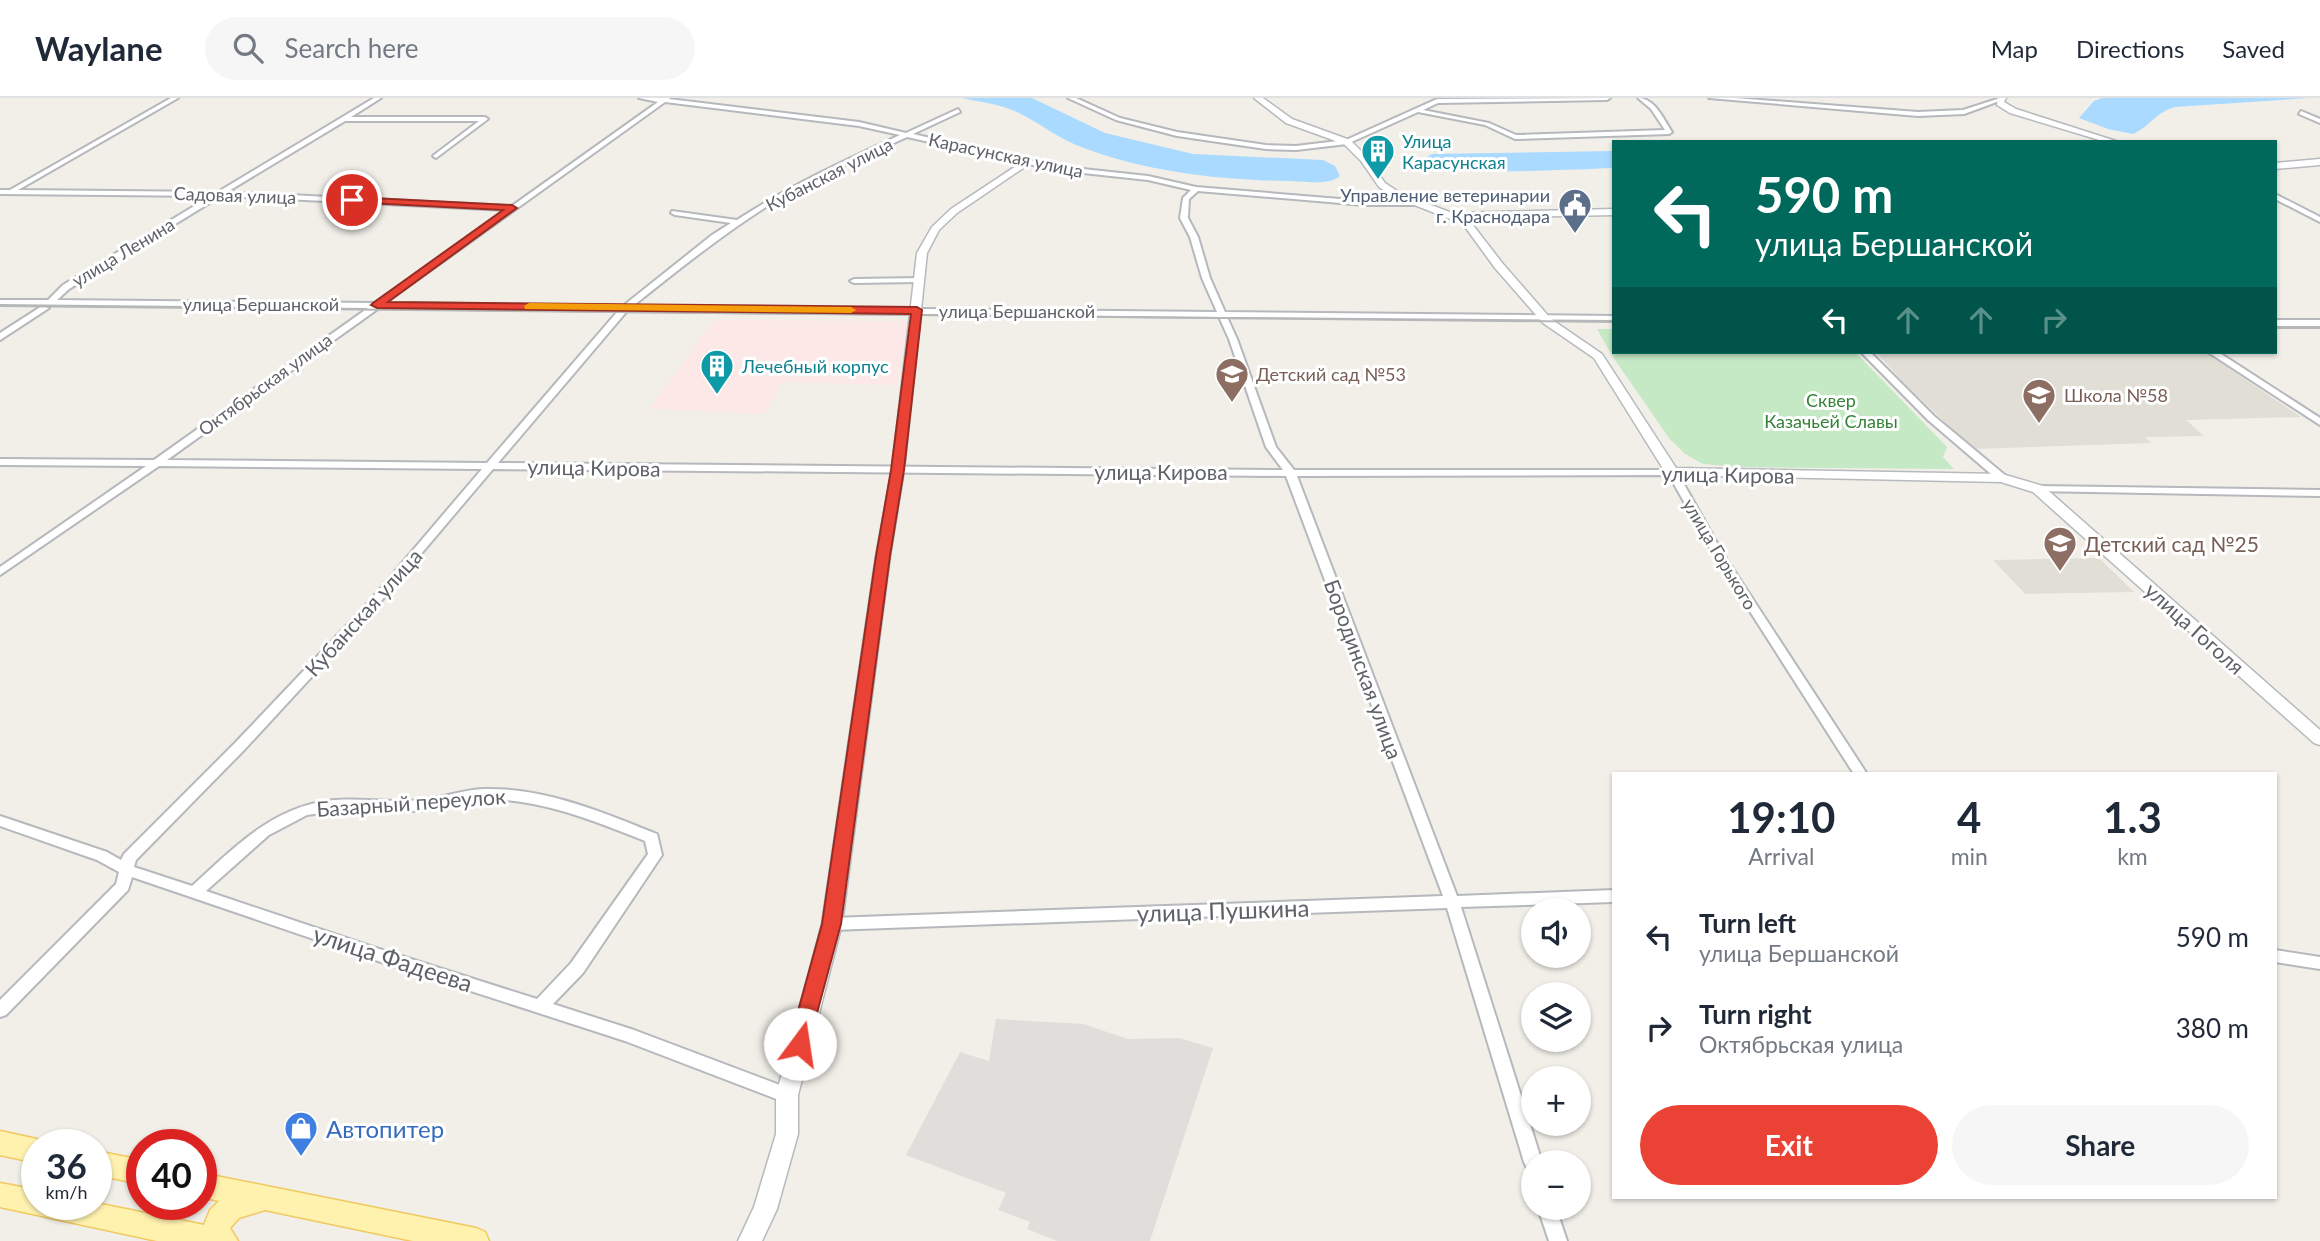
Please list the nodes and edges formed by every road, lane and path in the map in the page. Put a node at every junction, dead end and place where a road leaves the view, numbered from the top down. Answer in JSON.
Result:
{"nodes":[{"id":1,"x":175,"y":98,"type":"edge"},
{"id":2,"x":378,"y":98,"type":"edge"},
{"id":3,"x":642,"y":98,"type":"edge"},
{"id":4,"x":1071,"y":98,"type":"edge"},
{"id":5,"x":1258,"y":98,"type":"edge"},
{"id":6,"x":1607,"y":98,"type":"edge"},
{"id":7,"x":1641,"y":98,"type":"edge"},
{"id":8,"x":1712,"y":98,"type":"edge"},
{"id":9,"x":665,"y":99,"type":"edge"},
{"id":10,"x":2001,"y":99,"type":"edge"},
{"id":11,"x":1447,"y":100,"type":"edge"},
{"id":12,"x":1416,"y":110,"type":"junction"},
{"id":13,"x":958,"y":111,"type":"dead end"},
{"id":14,"x":2301,"y":113,"type":"dead end"},
{"id":15,"x":343,"y":119,"type":"junction"},
{"id":16,"x":2320,"y":121,"type":"edge"},
{"id":17,"x":908,"y":134,"type":"junction"},
{"id":18,"x":2108,"y":140,"type":"edge"},
{"id":19,"x":1347,"y":142,"type":"junction"},
{"id":20,"x":436,"y":156,"type":"dead end"},
{"id":21,"x":1028,"y":162,"type":"junction"},
{"id":22,"x":2320,"y":162,"type":"edge"},
{"id":23,"x":2277,"y":166,"type":"edge"},
{"id":24,"x":1196,"y":189,"type":"junction"},
{"id":25,"x":9,"y":192,"type":"junction"},
{"id":26,"x":219,"y":194,"type":"junction"},
{"id":27,"x":0,"y":195,"type":"edge"},
{"id":28,"x":2277,"y":197,"type":"edge"},
{"id":29,"x":1413,"y":203,"type":"junction"},
{"id":30,"x":512,"y":208,"type":"junction"},
{"id":31,"x":675,"y":212,"type":"dead end"},
{"id":32,"x":1612,"y":212,"type":"edge"},
{"id":33,"x":1453,"y":216,"type":"junction"},
{"id":34,"x":2320,"y":220,"type":"edge"},
{"id":35,"x":738,"y":222,"type":"junction"},
{"id":36,"x":918,"y":280,"type":"junction"},
{"id":37,"x":854,"y":281,"type":"dead end"},
{"id":38,"x":0,"y":302,"type":"edge"},
{"id":39,"x":48,"y":305,"type":"junction"},
{"id":40,"x":377,"y":305,"type":"junction"},
{"id":41,"x":0,"y":308,"type":"edge"},
{"id":42,"x":623,"y":311,"type":"junction"},
{"id":43,"x":366,"y":312,"type":"junction"},
{"id":44,"x":917,"y":314,"type":"junction"},
{"id":45,"x":1224,"y":317,"type":"junction"},
{"id":46,"x":1612,"y":318,"type":"edge"},
{"id":47,"x":1546,"y":320,"type":"junction"},
{"id":48,"x":2277,"y":323,"type":"edge"},
{"id":49,"x":2320,"y":323,"type":"edge"},
{"id":50,"x":1612,"y":324,"type":"edge"},
{"id":51,"x":0,"y":337,"type":"edge"},
{"id":52,"x":1867,"y":354,"type":"edge"},
{"id":53,"x":2215,"y":354,"type":"edge"},
{"id":54,"x":2320,"y":422,"type":"edge"},
{"id":55,"x":0,"y":462,"type":"edge"},
{"id":56,"x":157,"y":463,"type":"junction"},
{"id":57,"x":491,"y":466,"type":"junction"},
{"id":58,"x":898,"y":470,"type":"junction"},
{"id":59,"x":1290,"y":472,"type":"junction"},
{"id":60,"x":1672,"y":472,"type":"junction"},
{"id":61,"x":2002,"y":478,"type":"junction"},
{"id":62,"x":2038,"y":489,"type":"junction"},
{"id":63,"x":2320,"y":493,"type":"edge"},
{"id":64,"x":0,"y":572,"type":"edge"},
{"id":65,"x":2320,"y":738,"type":"edge"},
{"id":66,"x":1860,"y":772,"type":"edge"},
{"id":67,"x":0,"y":821,"type":"edge"},
{"id":68,"x":128,"y":870,"type":"junction"},
{"id":69,"x":195,"y":892,"type":"junction"},
{"id":70,"x":1612,"y":895,"type":"edge"},
{"id":71,"x":1452,"y":901,"type":"junction"},
{"id":72,"x":832,"y":924,"type":"junction"},
{"id":73,"x":2277,"y":956,"type":"edge"},
{"id":74,"x":2320,"y":963,"type":"edge"},
{"id":75,"x":541,"y":1005,"type":"junction"},
{"id":76,"x":0,"y":1010,"type":"edge"},
{"id":77,"x":787,"y":1095,"type":"junction"},
{"id":78,"x":0,"y":1143,"type":"edge"},
{"id":79,"x":21,"y":1148,"type":"edge"},
{"id":80,"x":1530,"y":1150,"type":"edge"},
{"id":81,"x":217,"y":1188,"type":"edge"},
{"id":82,"x":0,"y":1195,"type":"edge"},
{"id":83,"x":269,"y":1199,"type":"junction"},
{"id":84,"x":21,"y":1200,"type":"edge"},
{"id":85,"x":112,"y":1219,"type":"edge"},
{"id":86,"x":1551,"y":1220,"type":"edge"},
{"id":87,"x":218,"y":1241,"type":"edge"},
{"id":88,"x":225,"y":1241,"type":"edge"},
{"id":89,"x":476,"y":1241,"type":"edge"},
{"id":90,"x":750,"y":1241,"type":"edge"},
{"id":91,"x":1558,"y":1241,"type":"edge"}],
"edges":[{"from":1,"to":25,"type":"street"},
{"from":2,"to":15,"type":"street","name":"улица Ленина"},
{"from":3,"to":9,"type":"street","name":"Карасунская улица"},
{"from":4,"to":19,"type":"street"},
{"from":5,"to":19,"type":"street"},
{"from":6,"to":11,"type":"street"},
{"from":7,"to":12,"type":"street"},
{"from":8,"to":10,"type":"street"},
{"from":9,"to":17,"type":"street","name":"Карасунская улица"},
{"from":9,"to":30,"type":"street","name":"Октябрьская улица"},
{"from":10,"to":18,"type":"street"},
{"from":11,"to":12,"type":"street"},
{"from":12,"to":19,"type":"street"},
{"from":13,"to":17,"type":"street","name":"Кубанская улица"},
{"from":14,"to":16,"type":"street"},
{"from":15,"to":20,"type":"street"},
{"from":15,"to":26,"type":"street","name":"улица Ленина"},
{"from":17,"to":21,"type":"street","name":"Карасунская улица"},
{"from":17,"to":35,"type":"street","name":"Кубанская улица"},
{"from":19,"to":29,"type":"street","name":"улица Горького"},
{"from":21,"to":24,"type":"street","name":"Карасунская улица"},
{"from":21,"to":36,"type":"street"},
{"from":22,"to":23,"type":"street"},
{"from":24,"to":29,"type":"street","name":"Карасунская улица"},
{"from":24,"to":45,"type":"street","name":"Бородинская улица"},
{"from":25,"to":26,"type":"street","name":"Садовая улица"},
{"from":25,"to":27,"type":"street","name":"Садовая улица"},
{"from":26,"to":30,"type":"street","name":"Садовая улица"},
{"from":26,"to":39,"type":"street","name":"улица Ленина"},
{"from":28,"to":34,"type":"street"},
{"from":29,"to":33,"type":"street","name":"улица Горького"},
{"from":30,"to":40,"type":"street","name":"Октябрьская улица"},
{"from":31,"to":35,"type":"street"},
{"from":32,"to":33,"type":"street"},
{"from":33,"to":47,"type":"street","name":"улица Горького"},
{"from":35,"to":42,"type":"street","name":"Кубанская улица"},
{"from":36,"to":37,"type":"street"},
{"from":36,"to":44,"type":"street"},
{"from":38,"to":39,"type":"street","name":"улица Бершанской"},
{"from":39,"to":40,"type":"street","name":"улица Бершанской"},
{"from":39,"to":41,"type":"street","name":"улица Бершанской"},
{"from":39,"to":43,"type":"street","name":"улица Бершанской"},
{"from":39,"to":51,"type":"street","name":"улица Ленина"},
{"from":40,"to":42,"type":"street","name":"улица Бершанской"},
{"from":40,"to":43,"type":"street","name":"Октябрьская улица"},
{"from":42,"to":43,"type":"street","name":"улица Бершанской"},
{"from":42,"to":44,"type":"street","name":"улица Бершанской"},
{"from":42,"to":57,"type":"street","name":"Кубанская улица"},
{"from":43,"to":56,"type":"street","name":"Октябрьская улица"},
{"from":44,"to":45,"type":"street","name":"улица Бершанской"},
{"from":44,"to":58,"type":"street"},
{"from":45,"to":47,"type":"street","name":"улица Бершанской"},
{"from":45,"to":59,"type":"street","name":"Бородинская улица"},
{"from":46,"to":47,"type":"street","name":"улица Бершанской"},
{"from":47,"to":50,"type":"street","name":"улица Бершанской"},
{"from":47,"to":60,"type":"street","name":"улица Горького"},
{"from":48,"to":49,"type":"street"},
{"from":52,"to":61,"type":"street"},
{"from":53,"to":54,"type":"street"},
{"from":55,"to":56,"type":"street","name":"улица Кирова"},
{"from":56,"to":57,"type":"street","name":"улица Кирова"},
{"from":56,"to":64,"type":"street","name":"Октябрьская улица"},
{"from":57,"to":58,"type":"street","name":"улица Кирова"},
{"from":57,"to":68,"type":"street","name":"Кубанская улица"},
{"from":58,"to":59,"type":"street","name":"улица Кирова"},
{"from":58,"to":72,"type":"street"},
{"from":59,"to":60,"type":"street","name":"улица Кирова"},
{"from":59,"to":71,"type":"street","name":"Бородинская улица"},
{"from":60,"to":61,"type":"street","name":"улица Кирова"},
{"from":60,"to":66,"type":"street","name":"улица Горького"},
{"from":61,"to":62,"type":"street","name":"улица Кирова"},
{"from":62,"to":63,"type":"street","name":"улица Кирова"},
{"from":62,"to":65,"type":"street","name":"улица Гоголя"},
{"from":67,"to":68,"type":"street","name":"улица Фадеева"},
{"from":68,"to":69,"type":"street","name":"улица Фадеева"},
{"from":68,"to":76,"type":"street","name":"Кубанская улица"},
{"from":69,"to":75,"type":"street","name":"улица Фадеева"},
{"from":69,"to":75,"type":"street","name":"Базарный переулок"},
{"from":70,"to":71,"type":"street","name":"улица Пушкина"},
{"from":71,"to":72,"type":"street","name":"улица Пушкина"},
{"from":71,"to":80,"type":"street","name":"Бородинская улица"},
{"from":72,"to":77,"type":"street"},
{"from":73,"to":74,"type":"street"},
{"from":75,"to":77,"type":"street","name":"улица Фадеева"},
{"from":77,"to":90,"type":"street"},
{"from":78,"to":79,"type":"main road"},
{"from":81,"to":83,"type":"main road"},
{"from":82,"to":84,"type":"main road"},
{"from":83,"to":88,"type":"main road"},
{"from":83,"to":89,"type":"main road"},
{"from":85,"to":87,"type":"main road"},
{"from":86,"to":91,"type":"street"}]}
